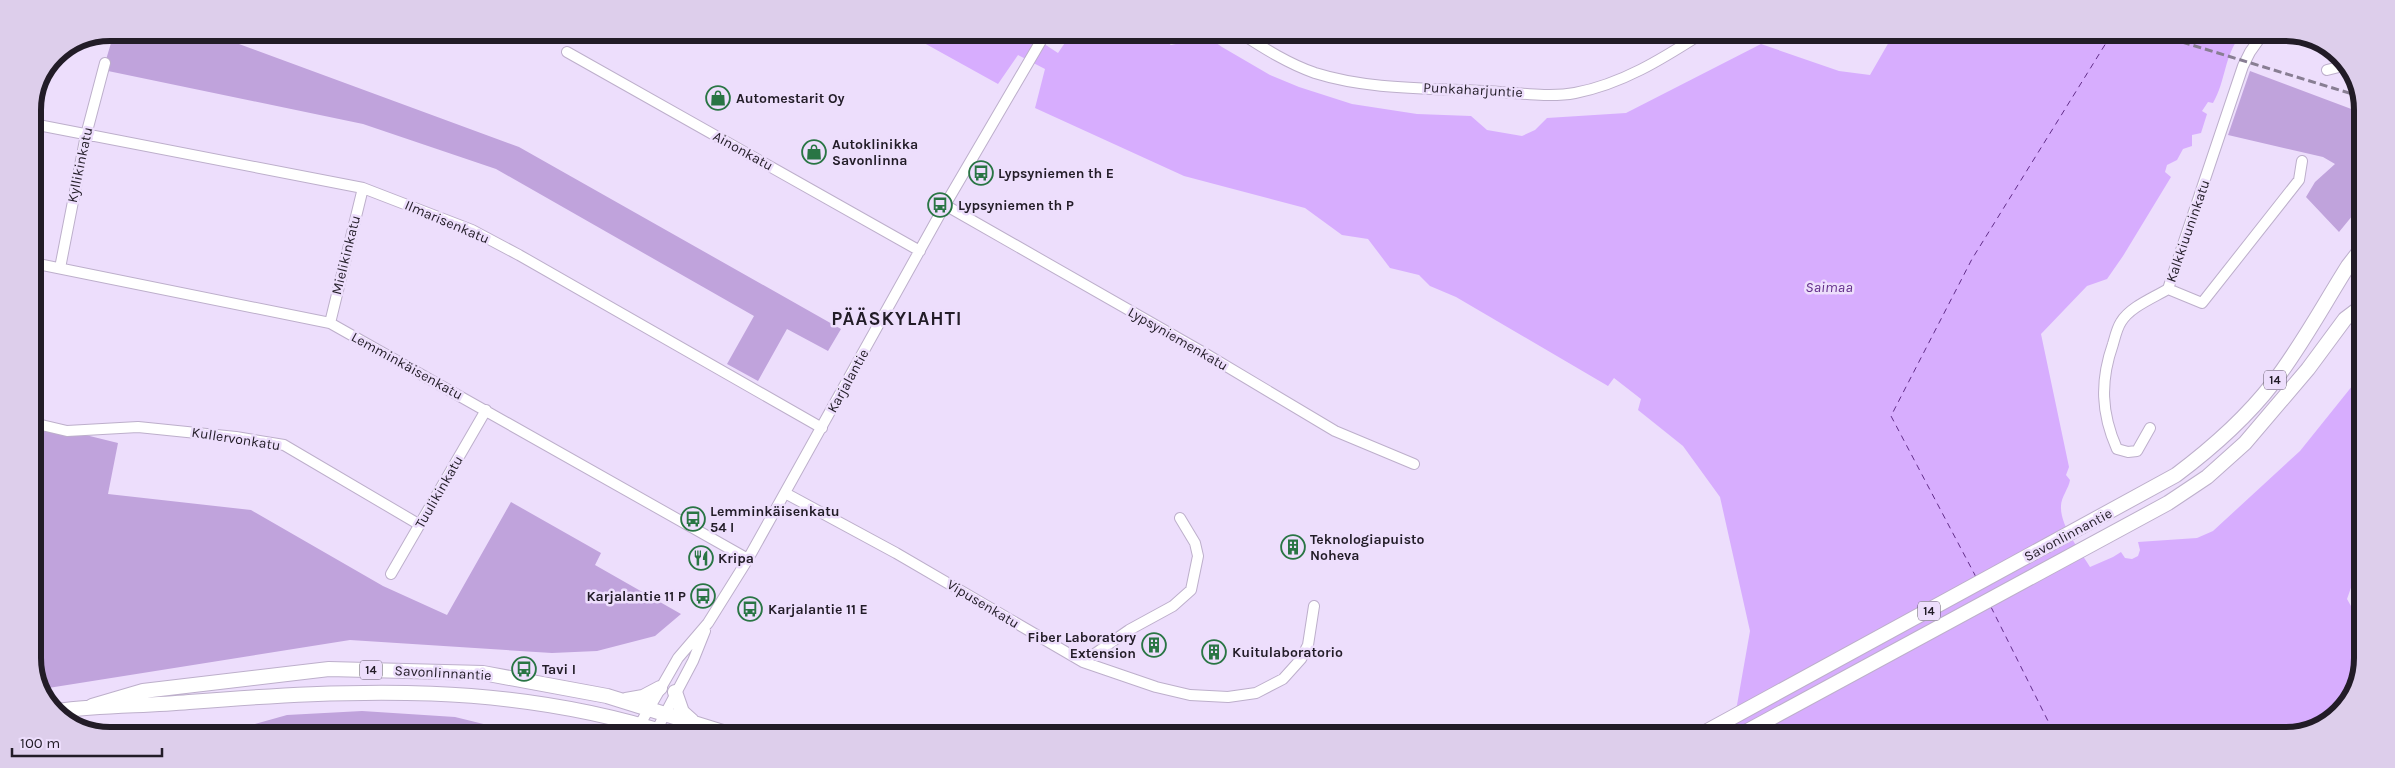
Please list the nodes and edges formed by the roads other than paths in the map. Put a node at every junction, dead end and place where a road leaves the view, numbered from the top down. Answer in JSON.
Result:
{"nodes":[{"id":1,"x":1040,"y":41,"type":"edge"},
{"id":2,"x":1253,"y":41,"type":"edge"},
{"id":3,"x":1691,"y":41,"type":"edge"},
{"id":4,"x":2258,"y":41,"type":"edge"},
{"id":5,"x":566,"y":52,"type":"dead end"},
{"id":6,"x":105,"y":63,"type":"dead end"},
{"id":7,"x":2339,"y":67,"type":"edge"},
{"id":8,"x":2328,"y":70,"type":"dead end"},
{"id":9,"x":41,"y":126,"type":"edge"},
{"id":10,"x":86,"y":135,"type":"junction"},
{"id":11,"x":2302,"y":161,"type":"dead end"},
{"id":12,"x":363,"y":188,"type":"junction"},
{"id":13,"x":945,"y":206,"type":"junction"},
{"id":14,"x":920,"y":251,"type":"junction"},
{"id":15,"x":2354,"y":258,"type":"edge"},
{"id":16,"x":41,"y":265,"type":"edge"},
{"id":17,"x":60,"y":268,"type":"junction"},
{"id":18,"x":2168,"y":289,"type":"junction"},
{"id":19,"x":2354,"y":312,"type":"edge"},
{"id":20,"x":330,"y":323,"type":"junction"},
{"id":21,"x":486,"y":410,"type":"junction"},
{"id":22,"x":41,"y":425,"type":"edge"},
{"id":23,"x":822,"y":428,"type":"junction"},
{"id":24,"x":2150,"y":428,"type":"dead end"},
{"id":25,"x":1414,"y":464,"type":"dead end"},
{"id":26,"x":785,"y":493,"type":"junction"},
{"id":27,"x":1180,"y":518,"type":"dead end"},
{"id":28,"x":420,"y":525,"type":"junction"},
{"id":29,"x":748,"y":559,"type":"junction"},
{"id":30,"x":391,"y":574,"type":"dead end"},
{"id":31,"x":1314,"y":606,"type":"dead end"},
{"id":32,"x":708,"y":623,"type":"junction"},
{"id":33,"x":1083,"y":662,"type":"junction"},
{"id":34,"x":660,"y":688,"type":"junction"},
{"id":35,"x":675,"y":692,"type":"junction"},
{"id":36,"x":624,"y":700,"type":"junction"},
{"id":37,"x":92,"y":706,"type":"junction"},
{"id":38,"x":649,"y":708,"type":"junction"},
{"id":39,"x":65,"y":710,"type":"edge"},
{"id":40,"x":664,"y":713,"type":"junction"},
{"id":41,"x":694,"y":723,"type":"junction"},
{"id":42,"x":632,"y":727,"type":"edge"},
{"id":43,"x":639,"y":727,"type":"edge"},
{"id":44,"x":661,"y":727,"type":"edge"},
{"id":45,"x":707,"y":727,"type":"edge"},
{"id":46,"x":1715,"y":727,"type":"edge"},
{"id":47,"x":1755,"y":727,"type":"edge"}],
"edges":[{"from":1,"to":13,"type":"street","name":"Karjalantie"},
{"from":2,"to":3,"type":"street","name":"Punkaharjuntie"},
{"from":4,"to":18,"type":"street","name":"Kalkkiuuninkatu"},
{"from":5,"to":14,"type":"street","name":"Ainonkatu"},
{"from":6,"to":10,"type":"street","name":"Kyllikinkatu"},
{"from":7,"to":8,"type":"street"},
{"from":9,"to":10,"type":"street","name":"Ilmarisenkatu"},
{"from":10,"to":12,"type":"street","name":"Ilmarisenkatu"},
{"from":10,"to":17,"type":"street","name":"Kyllikinkatu"},
{"from":11,"to":18,"type":"street"},
{"from":12,"to":20,"type":"street","name":"Mielikinkatu"},
{"from":12,"to":23,"type":"street","name":"Ilmarisenkatu"},
{"from":13,"to":14,"type":"street","name":"Karjalantie"},
{"from":13,"to":25,"type":"street","name":"Lypsyniemenkatu"},
{"from":14,"to":23,"type":"street","name":"Karjalantie"},
{"from":15,"to":46,"type":"highway","name":"Savonlinnantie","number":"14"},
{"from":16,"to":17,"type":"street","name":"Lemminkäisenkatu"},
{"from":17,"to":20,"type":"street","name":"Lemminkäisenkatu"},
{"from":18,"to":24,"type":"street","name":"Kalkkiuuninkatu"},
{"from":19,"to":47,"type":"highway","name":"Savonlinnantie","number":"14"},
{"from":20,"to":21,"type":"street","name":"Lemminkäisenkatu"},
{"from":21,"to":28,"type":"street","name":"Tuulikinkatu"},
{"from":21,"to":29,"type":"street","name":"Lemminkäisenkatu"},
{"from":22,"to":28,"type":"street","name":"Kullervonkatu"},
{"from":23,"to":26,"type":"street","name":"Karjalantie"},
{"from":26,"to":29,"type":"street","name":"Karjalantie"},
{"from":26,"to":33,"type":"street","name":"Vipusenkatu"},
{"from":27,"to":33,"type":"street"},
{"from":28,"to":30,"type":"street","name":"Tuulikinkatu"},
{"from":29,"to":32,"type":"street","name":"Karjalantie"},
{"from":31,"to":33,"type":"street","name":"Vipusenkatu"},
{"from":32,"to":34,"type":"street","name":"Karjalantie"},
{"from":32,"to":35,"type":"street","name":"Karjalantie"},
{"from":34,"to":36,"type":"highway"},
{"from":34,"to":38,"type":"street","name":"Karjalantie"},
{"from":35,"to":40,"type":"street","name":"Karjalantie"},
{"from":35,"to":41,"type":"highway"},
{"from":36,"to":37,"type":"highway","name":"Savonlinnantie","number":"14"},
{"from":36,"to":38,"type":"highway","name":"Savonlinnantie","number":"14"},
{"from":37,"to":39,"type":"highway","name":"Savonlinnantie","number":"14"},
{"from":37,"to":42,"type":"highway","name":"Savonlinnantie","number":"14"},
{"from":38,"to":40,"type":"highway","name":"Savonlinnantie","number":"14"},
{"from":38,"to":43,"type":"street","name":"Karjalantie"},
{"from":40,"to":41,"type":"highway","name":"Savonlinnantie","number":"14"},
{"from":40,"to":44,"type":"street","name":"Karjalantie"},
{"from":41,"to":45,"type":"highway","name":"Savonlinnantie","number":"14"}]}
